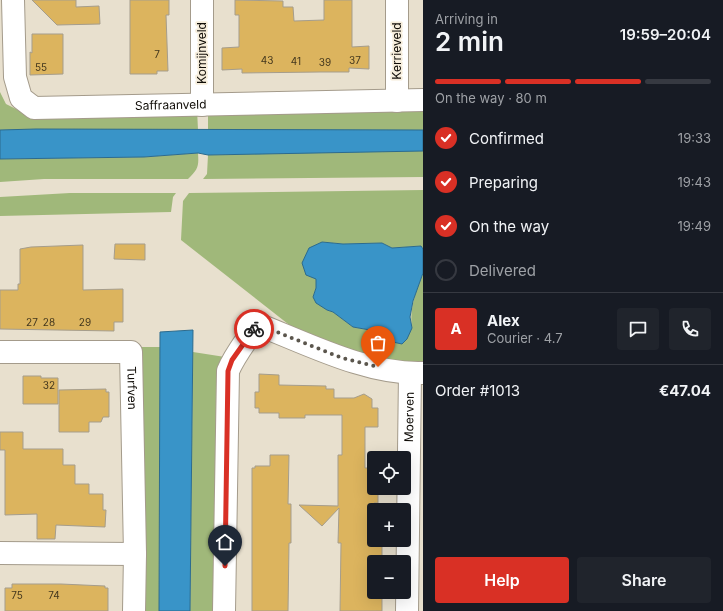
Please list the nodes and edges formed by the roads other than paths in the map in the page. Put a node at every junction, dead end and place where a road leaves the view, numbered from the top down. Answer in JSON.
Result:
{"nodes":[{"id":1,"x":13,"y":0,"type":"edge"},
{"id":2,"x":202,"y":0,"type":"edge"},
{"id":3,"x":397,"y":0,"type":"edge"},
{"id":4,"x":423,"y":100,"type":"edge"},
{"id":5,"x":397,"y":101,"type":"junction"},
{"id":6,"x":202,"y":105,"type":"junction"},
{"id":7,"x":0,"y":352,"type":"edge"},
{"id":8,"x":416,"y":373,"type":"edge"},
{"id":9,"x":0,"y":553,"type":"edge"},
{"id":10,"x":135,"y":554,"type":"junction"},
{"id":11,"x":415,"y":558,"type":"edge"},
{"id":12,"x":134,"y":611,"type":"edge"},
{"id":13,"x":224,"y":611,"type":"edge"},
{"id":14,"x":407,"y":611,"type":"edge"}],
"edges":[{"from":1,"to":6,"type":"street","name":"Saffraanveld"},
{"from":2,"to":6,"type":"street","name":"Komijnveld"},
{"from":3,"to":5,"type":"street","name":"Kerrieveld"},
{"from":4,"to":5,"type":"street","name":"Saffraanveld"},
{"from":5,"to":6,"type":"street","name":"Saffraanveld"},
{"from":7,"to":10,"type":"street","name":"Turfven"},
{"from":8,"to":11,"type":"street","name":"Moerven"},
{"from":8,"to":13,"type":"street","name":"Moerven"},
{"from":9,"to":10,"type":"street"},
{"from":10,"to":12,"type":"street","name":"Turfven"},
{"from":11,"to":14,"type":"street","name":"Moerven"}]}
